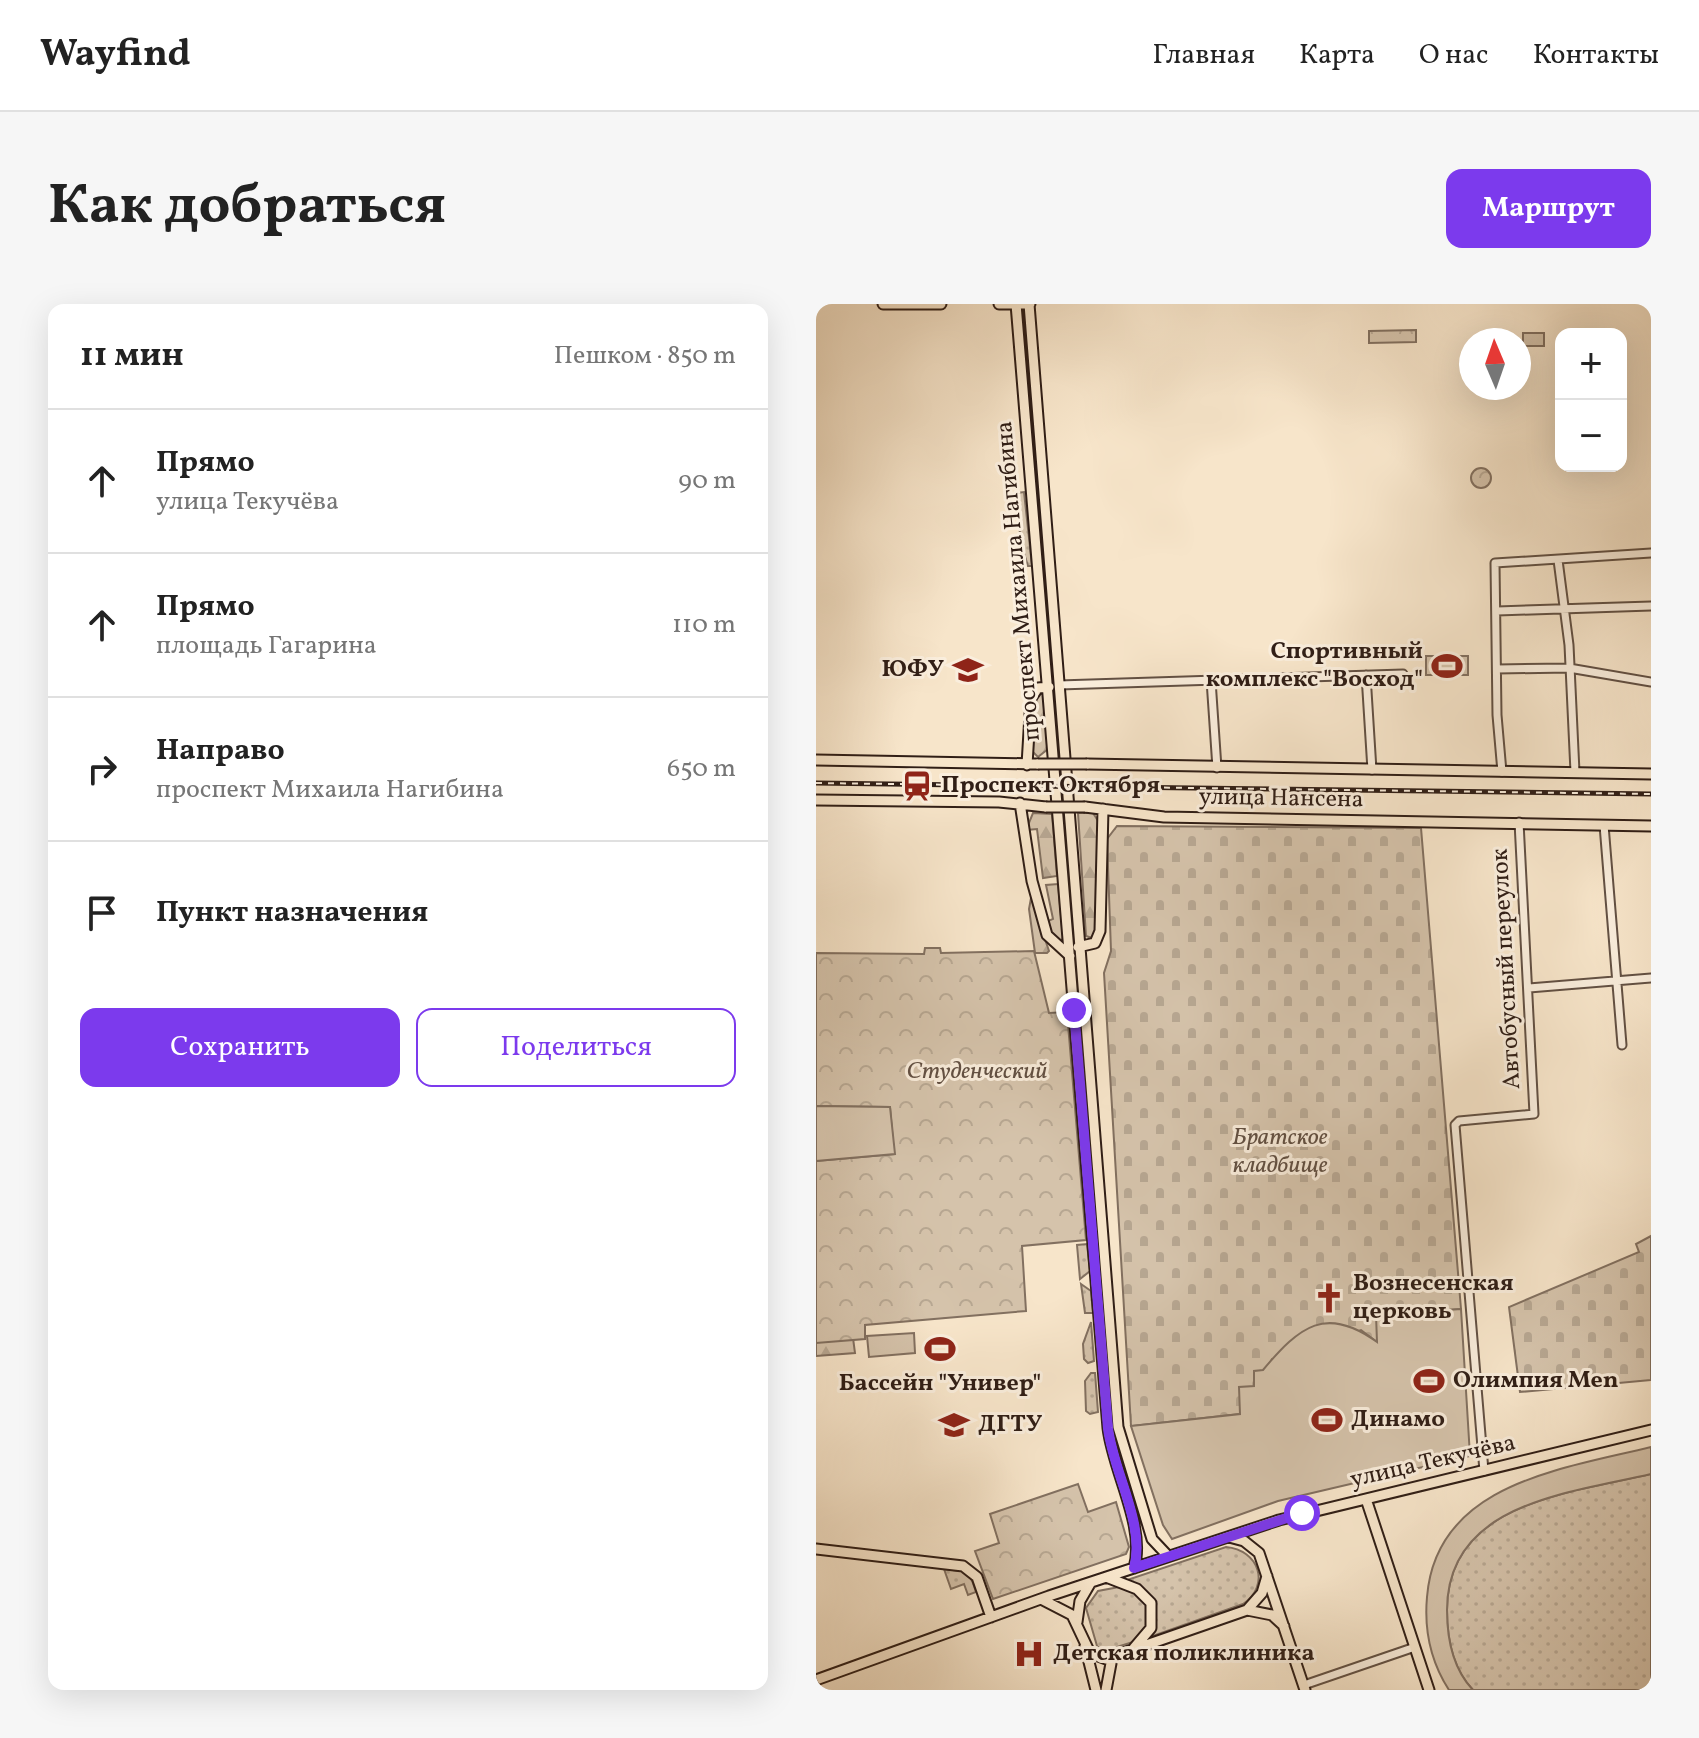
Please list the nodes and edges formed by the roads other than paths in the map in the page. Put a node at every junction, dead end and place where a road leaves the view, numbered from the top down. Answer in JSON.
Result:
{"nodes":[{"id":1,"x":883,"y":304,"type":"edge"},
{"id":2,"x":915,"y":304,"type":"edge"},
{"id":3,"x":941,"y":304,"type":"edge"},
{"id":4,"x":999,"y":304,"type":"edge"},
{"id":5,"x":1016,"y":304,"type":"edge"},
{"id":6,"x":1030,"y":304,"type":"edge"},
{"id":7,"x":1651,"y":553,"type":"edge"},
{"id":8,"x":1558,"y":560,"type":"junction"},
{"id":9,"x":1651,"y":606,"type":"edge"},
{"id":10,"x":1564,"y":610,"type":"junction"},
{"id":11,"x":1497,"y":611,"type":"junction"},
{"id":12,"x":1569,"y":668,"type":"junction"},
{"id":13,"x":1497,"y":669,"type":"junction"},
{"id":14,"x":1403,"y":674,"type":"dead end"},
{"id":15,"x":1366,"y":675,"type":"junction"},
{"id":16,"x":1211,"y":680,"type":"junction"},
{"id":17,"x":1651,"y":682,"type":"edge"},
{"id":18,"x":1054,"y":686,"type":"junction"},
{"id":19,"x":816,"y":760,"type":"edge"},
{"id":20,"x":1032,"y":764,"type":"junction"},
{"id":21,"x":1217,"y":768,"type":"junction"},
{"id":22,"x":1372,"y":770,"type":"junction"},
{"id":23,"x":1502,"y":772,"type":"junction"},
{"id":24,"x":1575,"y":772,"type":"junction"},
{"id":25,"x":1651,"y":774,"type":"edge"},
{"id":26,"x":816,"y":800,"type":"edge"},
{"id":27,"x":999,"y":802,"type":"junction"},
{"id":28,"x":1020,"y":803,"type":"junction"},
{"id":29,"x":1041,"y":807,"type":"junction"},
{"id":30,"x":1103,"y":809,"type":"junction"},
{"id":31,"x":1022,"y":822,"type":"junction"},
{"id":32,"x":1519,"y":822,"type":"junction"},
{"id":33,"x":1604,"y":825,"type":"junction"},
{"id":34,"x":1651,"y":826,"type":"edge"},
{"id":35,"x":1069,"y":941,"type":"junction"},
{"id":36,"x":1058,"y":947,"type":"junction"},
{"id":37,"x":1078,"y":947,"type":"junction"},
{"id":38,"x":1070,"y":956,"type":"junction"},
{"id":39,"x":1651,"y":978,"type":"edge"},
{"id":40,"x":1617,"y":980,"type":"junction"},
{"id":41,"x":1529,"y":988,"type":"junction"},
{"id":42,"x":1622,"y":1045,"type":"dead end"},
{"id":43,"x":1651,"y":1430,"type":"edge"},
{"id":44,"x":1484,"y":1471,"type":"junction"},
{"id":45,"x":1366,"y":1499,"type":"junction"},
{"id":46,"x":1226,"y":1537,"type":"junction"},
{"id":47,"x":816,"y":1549,"type":"edge"},
{"id":48,"x":1168,"y":1556,"type":"junction"},
{"id":49,"x":1134,"y":1568,"type":"junction"},
{"id":50,"x":1267,"y":1576,"type":"junction"},
{"id":51,"x":1105,"y":1577,"type":"junction"},
{"id":52,"x":1091,"y":1582,"type":"junction"},
{"id":53,"x":1041,"y":1599,"type":"junction"},
{"id":54,"x":1247,"y":1610,"type":"junction"},
{"id":55,"x":991,"y":1617,"type":"junction"},
{"id":56,"x":1077,"y":1622,"type":"junction"},
{"id":57,"x":1287,"y":1629,"type":"junction"},
{"id":58,"x":1085,"y":1643,"type":"junction"},
{"id":59,"x":1415,"y":1647,"type":"junction"},
{"id":60,"x":1132,"y":1650,"type":"junction"},
{"id":61,"x":1112,"y":1658,"type":"junction"},
{"id":62,"x":816,"y":1680,"type":"edge"},
{"id":63,"x":1304,"y":1687,"type":"edge"},
{"id":64,"x":1096,"y":1690,"type":"edge"},
{"id":65,"x":1106,"y":1690,"type":"edge"},
{"id":66,"x":1429,"y":1690,"type":"edge"}],
"edges":[{"from":1,"to":2,"type":"main road"},
{"from":2,"to":3,"type":"main road"},
{"from":4,"to":5,"type":"main road"},
{"from":5,"to":6,"type":"main road"},
{"from":5,"to":18,"type":"main road","name":"проспект Михаила Нагибина"},
{"from":6,"to":18,"type":"main road","name":"проспект Михаила Нагибина"},
{"from":7,"to":8,"type":"street"},
{"from":8,"to":10,"type":"street"},
{"from":8,"to":11,"type":"street"},
{"from":9,"to":10,"type":"street"},
{"from":10,"to":11,"type":"street"},
{"from":10,"to":12,"type":"street"},
{"from":11,"to":13,"type":"street"},
{"from":12,"to":13,"type":"street"},
{"from":12,"to":17,"type":"street"},
{"from":12,"to":24,"type":"street"},
{"from":13,"to":23,"type":"street"},
{"from":14,"to":15,"type":"street"},
{"from":15,"to":16,"type":"street"},
{"from":15,"to":22,"type":"street"},
{"from":16,"to":18,"type":"street"},
{"from":16,"to":21,"type":"street"},
{"from":18,"to":20,"type":"main road"},
{"from":18,"to":35,"type":"main road","name":"проспект Михаила Нагибина"},
{"from":18,"to":37,"type":"main road","name":"проспект Михаила Нагибина"},
{"from":19,"to":20,"type":"main road","name":"улица Нансена"},
{"from":20,"to":21,"type":"main road","name":"улица Нансена","bridge":true},
{"from":21,"to":22,"type":"main road","name":"улица Нансена"},
{"from":22,"to":23,"type":"main road","name":"улица Нансена"},
{"from":23,"to":24,"type":"main road","name":"улица Нансена"},
{"from":24,"to":25,"type":"main road","name":"улица Нансена"},
{"from":26,"to":27,"type":"main road","name":"улица Нансена"},
{"from":27,"to":28,"type":"main road","name":"улица Нансена"},
{"from":27,"to":31,"type":"main road"},
{"from":28,"to":29,"type":"main road","name":"улица Нансена"},
{"from":28,"to":31,"type":"main road"},
{"from":29,"to":30,"type":"main road","name":"улица Нансена","bridge":true},
{"from":29,"to":31,"type":"main road"},
{"from":30,"to":32,"type":"main road","name":"улица Нансена"},
{"from":30,"to":37,"type":"main road"},
{"from":31,"to":36,"type":"main road"},
{"from":32,"to":33,"type":"main road","name":"улица Нансена"},
{"from":32,"to":41,"type":"street","name":"Автобусный переулок"},
{"from":33,"to":34,"type":"main road","name":"улица Нансена"},
{"from":33,"to":40,"type":"street"},
{"from":35,"to":36,"type":"main road"},
{"from":35,"to":38,"type":"main road","name":"проспект Михаила Нагибина"},
{"from":36,"to":38,"type":"main road"},
{"from":37,"to":48,"type":"main road","name":"проспект Михаила Нагибина"},
{"from":38,"to":49,"type":"main road","name":"проспект Михаила Нагибина"},
{"from":39,"to":40,"type":"street"},
{"from":40,"to":41,"type":"street"},
{"from":40,"to":42,"type":"street"},
{"from":41,"to":44,"type":"street","name":"Автобусный переулок"},
{"from":43,"to":44,"type":"main road","name":"улица Текучёва"},
{"from":44,"to":45,"type":"main road","name":"улица Текучёва"},
{"from":45,"to":46,"type":"main road","name":"улица Текучёва"},
{"from":45,"to":59,"type":"main road"},
{"from":46,"to":48,"type":"main road","name":"улица Текучёва"},
{"from":46,"to":50,"type":"main road"},
{"from":47,"to":55,"type":"main road"},
{"from":48,"to":49,"type":"main road","name":"улица Текучёва"},
{"from":49,"to":51,"type":"main road","name":"улица Текучёва"},
{"from":50,"to":54,"type":"main road"},
{"from":50,"to":57,"type":"main road"},
{"from":51,"to":52,"type":"main road"},
{"from":51,"to":60,"type":"main road"},
{"from":52,"to":53,"type":"main road"},
{"from":52,"to":56,"type":"main road"},
{"from":53,"to":55,"type":"main road"},
{"from":53,"to":56,"type":"main road"},
{"from":54,"to":57,"type":"main road"},
{"from":54,"to":60,"type":"main road"},
{"from":55,"to":62,"type":"main road"},
{"from":56,"to":58,"type":"main road"},
{"from":57,"to":63,"type":"main road"},
{"from":58,"to":61,"type":"main road"},
{"from":58,"to":64,"type":"main road"},
{"from":59,"to":63,"type":"street"},
{"from":59,"to":66,"type":"main road"},
{"from":60,"to":61,"type":"main road"},
{"from":61,"to":65,"type":"main road"}]}
